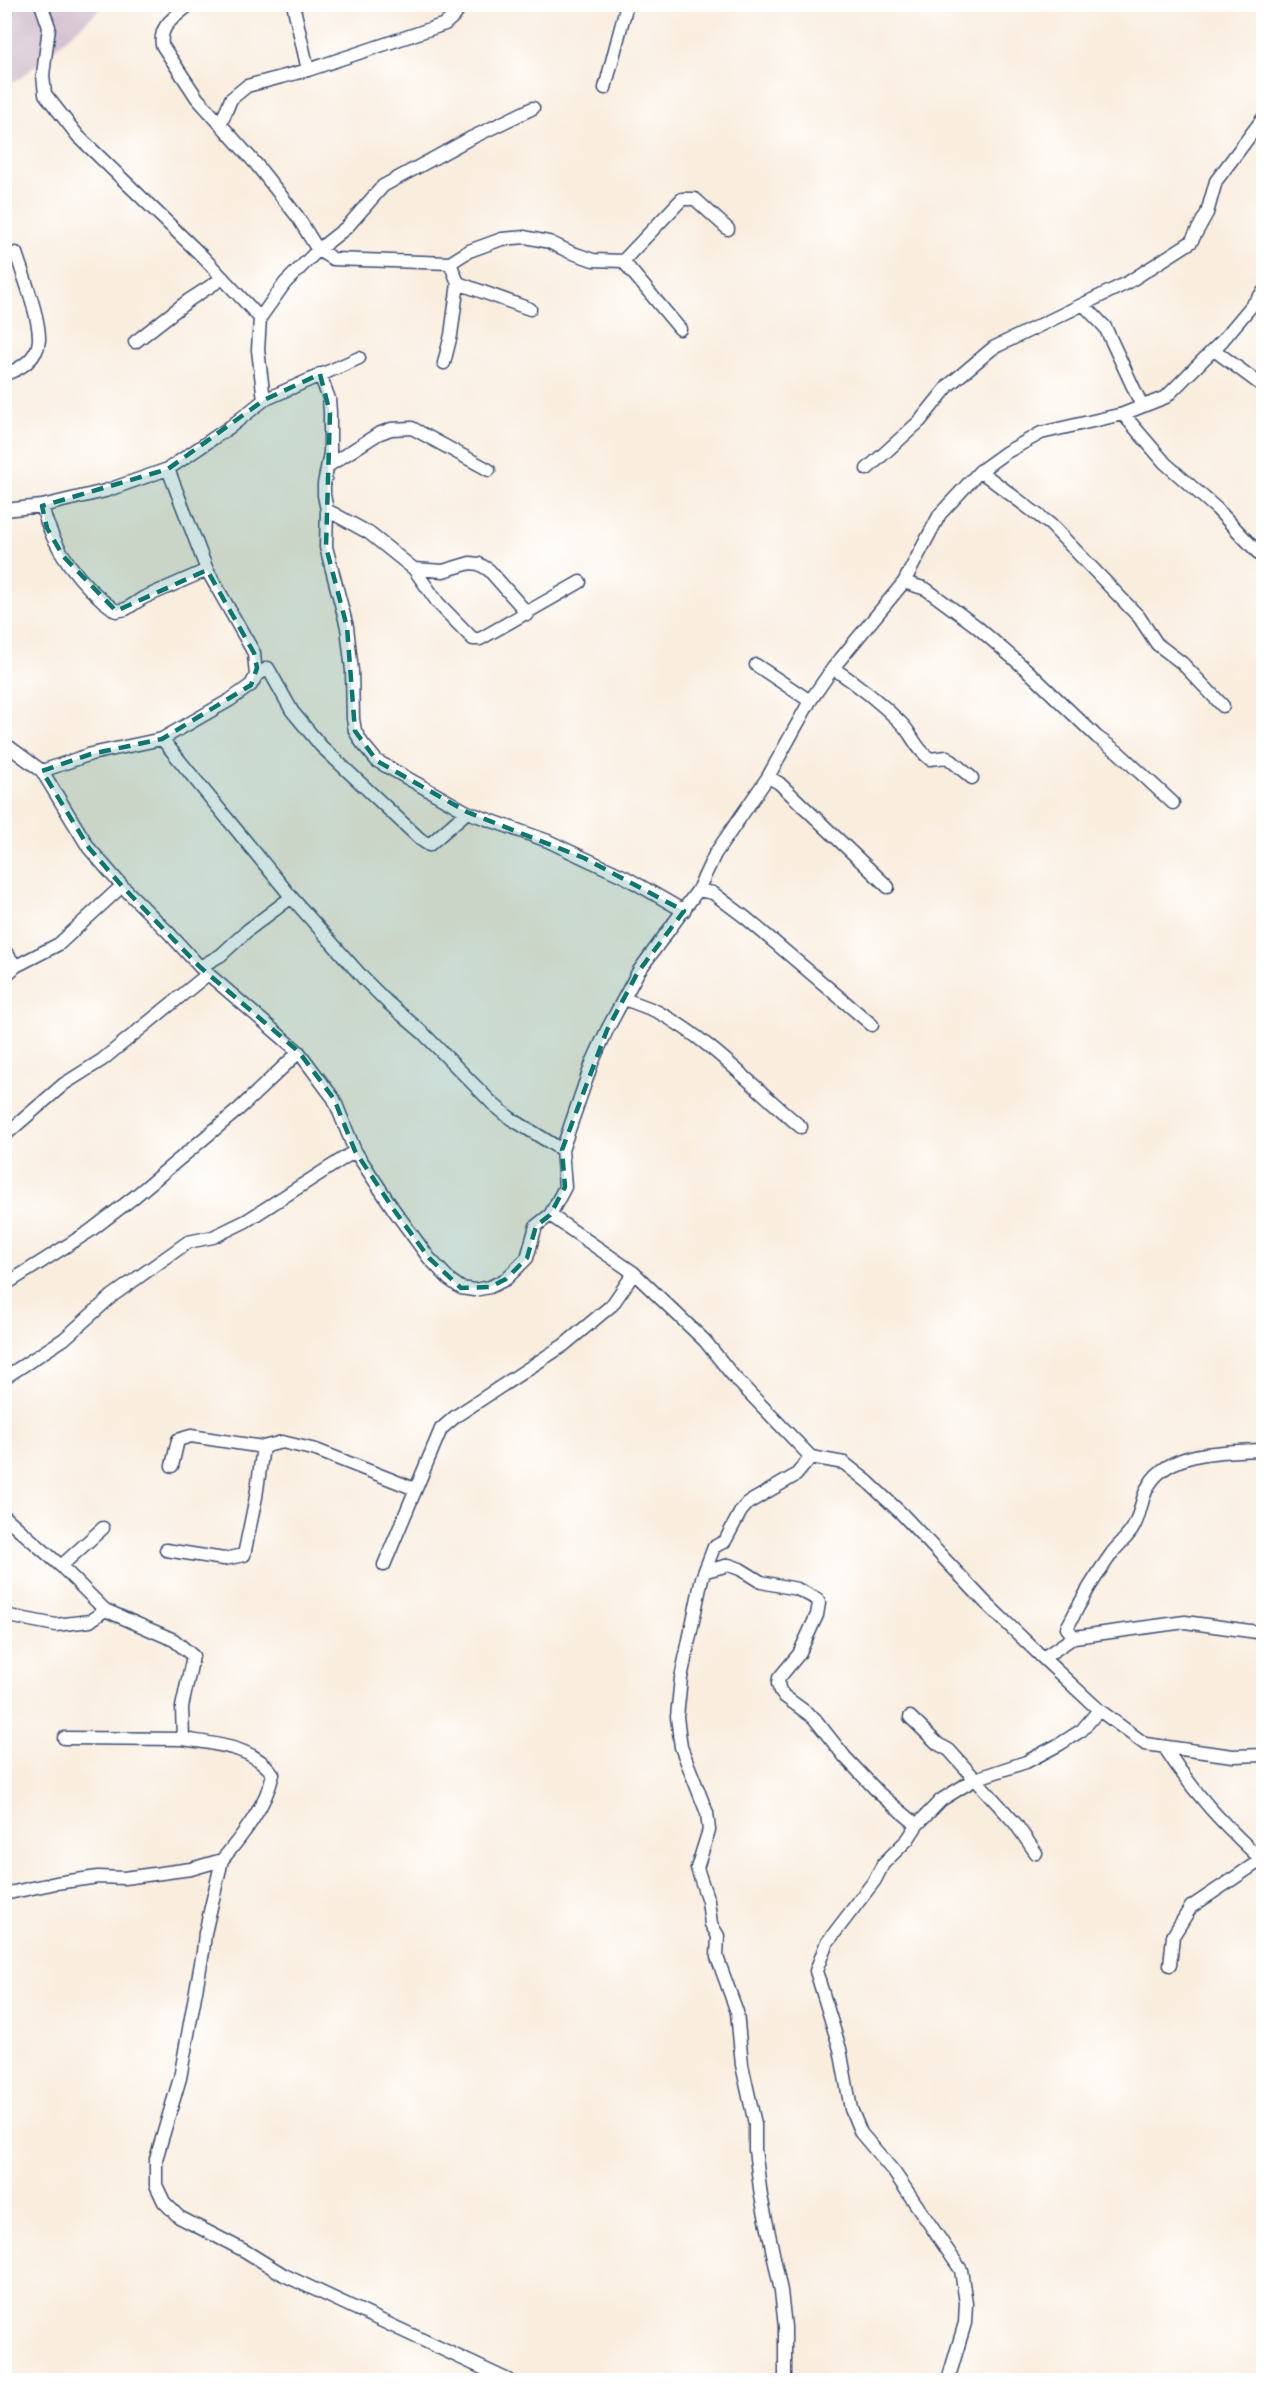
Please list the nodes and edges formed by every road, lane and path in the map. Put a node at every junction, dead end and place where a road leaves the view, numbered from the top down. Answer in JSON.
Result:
{"nodes":[{"id":1,"x":41,"y":4,"type":"edge"},
{"id":2,"x":190,"y":4,"type":"edge"},
{"id":3,"x":293,"y":4,"type":"edge"},
{"id":4,"x":455,"y":4,"type":"edge"},
{"id":5,"x":627,"y":4,"type":"edge"},
{"id":6,"x":308,"y":70,"type":"junction"},
{"id":7,"x":605,"y":88,"type":"dead end"},
{"id":8,"x":533,"y":108,"type":"dead end"},
{"id":9,"x":1263,"y":117,"type":"edge"},
{"id":10,"x":221,"y":123,"type":"junction"},
{"id":11,"x":728,"y":229,"type":"dead end"},
{"id":12,"x":318,"y":250,"type":"junction"},
{"id":13,"x":16,"y":253,"type":"dead end"},
{"id":14,"x":623,"y":261,"type":"junction"},
{"id":15,"x":450,"y":263,"type":"junction"},
{"id":16,"x":223,"y":278,"type":"junction"},
{"id":17,"x":458,"y":284,"type":"junction"},
{"id":18,"x":1263,"y":291,"type":"edge"},
{"id":19,"x":1084,"y":305,"type":"junction"},
{"id":20,"x":530,"y":309,"type":"dead end"},
{"id":21,"x":260,"y":318,"type":"junction"},
{"id":22,"x":680,"y":329,"type":"dead end"},
{"id":23,"x":135,"y":342,"type":"dead end"},
{"id":24,"x":1214,"y":350,"type":"junction"},
{"id":25,"x":359,"y":358,"type":"dead end"},
{"id":26,"x":444,"y":363,"type":"dead end"},
{"id":27,"x":4,"y":374,"type":"edge"},
{"id":28,"x":320,"y":374,"type":"junction"},
{"id":29,"x":1263,"y":387,"type":"edge"},
{"id":30,"x":264,"y":400,"type":"junction"},
{"id":31,"x":1142,"y":406,"type":"junction"},
{"id":32,"x":1123,"y":414,"type":"junction"},
{"id":33,"x":328,"y":466,"type":"junction"},
{"id":34,"x":168,"y":468,"type":"junction"},
{"id":35,"x":867,"y":469,"type":"dead end"},
{"id":36,"x":489,"y":470,"type":"dead end"},
{"id":37,"x":980,"y":471,"type":"junction"},
{"id":38,"x":42,"y":506,"type":"junction"},
{"id":39,"x":4,"y":510,"type":"edge"},
{"id":40,"x":327,"y":510,"type":"junction"},
{"id":41,"x":1263,"y":559,"type":"edge"},
{"id":42,"x":414,"y":568,"type":"junction"},
{"id":43,"x":207,"y":570,"type":"junction"},
{"id":44,"x":580,"y":582,"type":"dead end"},
{"id":45,"x":904,"y":582,"type":"junction"},
{"id":46,"x":528,"y":614,"type":"junction"},
{"id":47,"x":756,"y":665,"type":"dead end"},
{"id":48,"x":833,"y":668,"type":"junction"},
{"id":49,"x":256,"y":676,"type":"junction"},
{"id":50,"x":810,"y":701,"type":"junction"},
{"id":51,"x":1223,"y":706,"type":"dead end"},
{"id":52,"x":162,"y":739,"type":"junction"},
{"id":53,"x":4,"y":743,"type":"edge"},
{"id":54,"x":42,"y":771,"type":"junction"},
{"id":55,"x":768,"y":777,"type":"junction"},
{"id":56,"x":972,"y":778,"type":"dead end"},
{"id":57,"x":1173,"y":803,"type":"dead end"},
{"id":58,"x":467,"y":812,"type":"junction"},
{"id":59,"x":122,"y":886,"type":"junction"},
{"id":60,"x":888,"y":887,"type":"dead end"},
{"id":61,"x":698,"y":890,"type":"junction"},
{"id":62,"x":293,"y":899,"type":"junction"},
{"id":63,"x":684,"y":911,"type":"junction"},
{"id":64,"x":4,"y":950,"type":"edge"},
{"id":65,"x":16,"y":966,"type":"junction"},
{"id":66,"x":204,"y":971,"type":"junction"},
{"id":67,"x":4,"y":977,"type":"edge"},
{"id":68,"x":624,"y":999,"type":"junction"},
{"id":69,"x":872,"y":1024,"type":"dead end"},
{"id":70,"x":299,"y":1052,"type":"junction"},
{"id":71,"x":801,"y":1127,"type":"dead end"},
{"id":72,"x":4,"y":1136,"type":"edge"},
{"id":73,"x":562,"y":1150,"type":"junction"},
{"id":74,"x":355,"y":1151,"type":"junction"},
{"id":75,"x":550,"y":1215,"type":"junction"},
{"id":76,"x":634,"y":1272,"type":"junction"},
{"id":77,"x":11,"y":1281,"type":"dead end"},
{"id":78,"x":4,"y":1378,"type":"edge"},
{"id":79,"x":263,"y":1447,"type":"junction"},
{"id":80,"x":1263,"y":1450,"type":"edge"},
{"id":81,"x":811,"y":1457,"type":"junction"},
{"id":82,"x":172,"y":1466,"type":"dead end"},
{"id":83,"x":415,"y":1489,"type":"junction"},
{"id":84,"x":4,"y":1516,"type":"edge"},
{"id":85,"x":103,"y":1528,"type":"dead end"},
{"id":86,"x":166,"y":1550,"type":"dead end"},
{"id":87,"x":384,"y":1565,"type":"dead end"},
{"id":88,"x":61,"y":1566,"type":"junction"},
{"id":89,"x":706,"y":1571,"type":"junction"},
{"id":90,"x":105,"y":1610,"type":"junction"},
{"id":91,"x":4,"y":1615,"type":"edge"},
{"id":92,"x":1263,"y":1633,"type":"edge"},
{"id":93,"x":1074,"y":1637,"type":"junction"},
{"id":94,"x":1042,"y":1658,"type":"junction"},
{"id":95,"x":1099,"y":1710,"type":"junction"},
{"id":96,"x":910,"y":1717,"type":"dead end"},
{"id":97,"x":64,"y":1738,"type":"dead end"},
{"id":98,"x":183,"y":1739,"type":"junction"},
{"id":99,"x":1165,"y":1748,"type":"junction"},
{"id":100,"x":1263,"y":1755,"type":"edge"},
{"id":101,"x":975,"y":1779,"type":"junction"},
{"id":102,"x":917,"y":1825,"type":"junction"},
{"id":103,"x":1036,"y":1853,"type":"dead end"},
{"id":104,"x":222,"y":1860,"type":"junction"},
{"id":105,"x":1262,"y":1861,"type":"edge"},
{"id":106,"x":4,"y":1894,"type":"edge"},
{"id":107,"x":1170,"y":1965,"type":"dead end"},
{"id":108,"x":508,"y":2380,"type":"edge"},
{"id":109,"x":785,"y":2380,"type":"edge"},
{"id":110,"x":948,"y":2380,"type":"edge"}],
"edges":[{"from":1,"to":16,"type":"street"},
{"from":2,"to":10,"type":"street"},
{"from":3,"to":6,"type":"street"},
{"from":4,"to":6,"type":"street"},
{"from":5,"to":7,"type":"street"},
{"from":6,"to":10,"type":"street"},
{"from":8,"to":12,"type":"street"},
{"from":9,"to":19,"type":"street"},
{"from":10,"to":12,"type":"street"},
{"from":11,"to":14,"type":"street"},
{"from":12,"to":15,"type":"street"},
{"from":12,"to":21,"type":"street"},
{"from":13,"to":27,"type":"street"},
{"from":14,"to":15,"type":"street"},
{"from":14,"to":22,"type":"street"},
{"from":15,"to":17,"type":"street"},
{"from":16,"to":21,"type":"street"},
{"from":16,"to":23,"type":"street"},
{"from":17,"to":20,"type":"street"},
{"from":17,"to":26,"type":"street"},
{"from":18,"to":24,"type":"street"},
{"from":19,"to":31,"type":"street"},
{"from":19,"to":35,"type":"street"},
{"from":21,"to":30,"type":"street"},
{"from":24,"to":29,"type":"street"},
{"from":24,"to":31,"type":"street"},
{"from":25,"to":28,"type":"street"},
{"from":28,"to":30,"type":"street"},
{"from":28,"to":33,"type":"street"},
{"from":30,"to":34,"type":"street"},
{"from":31,"to":32,"type":"street"},
{"from":32,"to":37,"type":"street"},
{"from":32,"to":41,"type":"street"},
{"from":33,"to":36,"type":"street"},
{"from":33,"to":40,"type":"street"},
{"from":34,"to":38,"type":"street"},
{"from":34,"to":43,"type":"street"},
{"from":37,"to":45,"type":"street"},
{"from":37,"to":51,"type":"street"},
{"from":38,"to":39,"type":"street"},
{"from":38,"to":43,"type":"street"},
{"from":40,"to":42,"type":"street"},
{"from":40,"to":58,"type":"street"},
{"from":42,"to":46,"type":"street"},
{"from":42,"to":46,"type":"street"},
{"from":43,"to":49,"type":"street"},
{"from":44,"to":46,"type":"street"},
{"from":45,"to":48,"type":"street"},
{"from":45,"to":57,"type":"street"},
{"from":47,"to":50,"type":"street"},
{"from":48,"to":50,"type":"street"},
{"from":48,"to":56,"type":"street"},
{"from":49,"to":52,"type":"street"},
{"from":49,"to":58,"type":"street"},
{"from":50,"to":55,"type":"street"},
{"from":52,"to":54,"type":"street"},
{"from":52,"to":62,"type":"street"},
{"from":53,"to":54,"type":"street"},
{"from":54,"to":59,"type":"street"},
{"from":55,"to":60,"type":"street"},
{"from":55,"to":61,"type":"street"},
{"from":58,"to":63,"type":"street"},
{"from":59,"to":65,"type":"street"},
{"from":59,"to":66,"type":"street"},
{"from":61,"to":63,"type":"street"},
{"from":61,"to":69,"type":"street"},
{"from":62,"to":66,"type":"street"},
{"from":62,"to":73,"type":"street"},
{"from":63,"to":68,"type":"street"},
{"from":64,"to":65,"type":"street"},
{"from":65,"to":67,"type":"street"},
{"from":66,"to":70,"type":"street"},
{"from":66,"to":72,"type":"street"},
{"from":68,"to":71,"type":"street"},
{"from":68,"to":73,"type":"street"},
{"from":70,"to":74,"type":"street"},
{"from":70,"to":77,"type":"street"},
{"from":73,"to":75,"type":"street"},
{"from":74,"to":75,"type":"street"},
{"from":74,"to":78,"type":"street"},
{"from":75,"to":76,"type":"street"},
{"from":76,"to":81,"type":"street"},
{"from":76,"to":83,"type":"street"},
{"from":79,"to":82,"type":"street"},
{"from":79,"to":83,"type":"street"},
{"from":79,"to":86,"type":"street"},
{"from":80,"to":93,"type":"street"},
{"from":81,"to":89,"type":"street"},
{"from":81,"to":94,"type":"street"},
{"from":83,"to":87,"type":"street"},
{"from":84,"to":88,"type":"street"},
{"from":85,"to":88,"type":"street"},
{"from":88,"to":90,"type":"street"},
{"from":89,"to":102,"type":"street"},
{"from":89,"to":109,"type":"street"},
{"from":90,"to":91,"type":"street"},
{"from":90,"to":98,"type":"street"},
{"from":92,"to":93,"type":"street"},
{"from":93,"to":94,"type":"street"},
{"from":94,"to":95,"type":"street"},
{"from":95,"to":99,"type":"street"},
{"from":95,"to":101,"type":"street"},
{"from":96,"to":101,"type":"street"},
{"from":97,"to":98,"type":"street"},
{"from":98,"to":104,"type":"street"},
{"from":99,"to":100,"type":"street"},
{"from":99,"to":105,"type":"street"},
{"from":101,"to":102,"type":"street"},
{"from":101,"to":103,"type":"street"},
{"from":102,"to":110,"type":"street"},
{"from":104,"to":106,"type":"street"},
{"from":104,"to":108,"type":"street"},
{"from":105,"to":107,"type":"street"}]}
